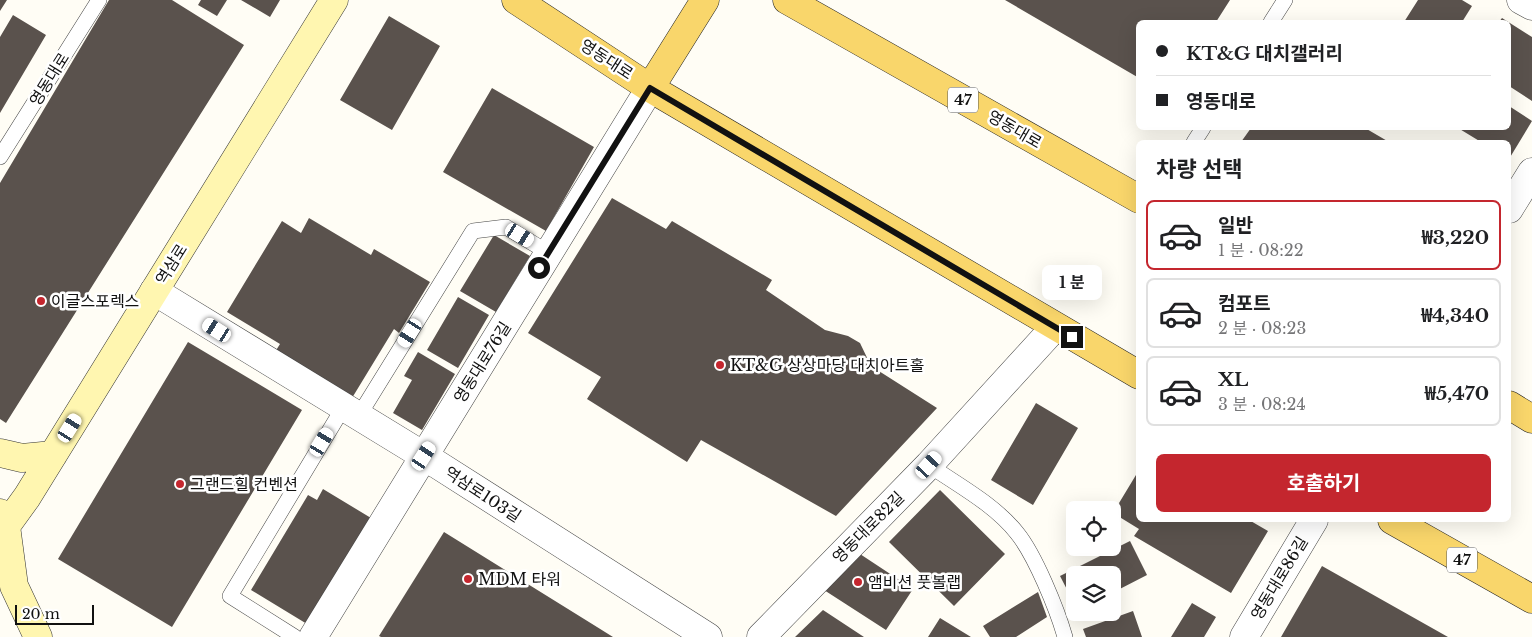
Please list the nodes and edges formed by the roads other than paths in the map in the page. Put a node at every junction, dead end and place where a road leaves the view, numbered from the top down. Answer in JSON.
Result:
{"nodes":[{"id":1,"x":99,"y":0,"type":"edge"},
{"id":2,"x":334,"y":0,"type":"edge"},
{"id":3,"x":516,"y":0,"type":"edge"},
{"id":4,"x":556,"y":0,"type":"edge"},
{"id":5,"x":705,"y":0,"type":"edge"},
{"id":6,"x":787,"y":0,"type":"edge"},
{"id":7,"x":1285,"y":0,"type":"edge"},
{"id":8,"x":1521,"y":0,"type":"edge"},
{"id":9,"x":1532,"y":6,"type":"edge"},
{"id":10,"x":1272,"y":20,"type":"edge"},
{"id":11,"x":563,"y":30,"type":"junction"},
{"id":12,"x":650,"y":88,"type":"junction"},
{"id":13,"x":0,"y":157,"type":"edge"},
{"id":14,"x":1532,"y":172,"type":"edge"},
{"id":15,"x":1136,"y":197,"type":"edge"},
{"id":16,"x":1511,"y":206,"type":"edge"},
{"id":17,"x":549,"y":253,"type":"junction"},
{"id":18,"x":154,"y":291,"type":"junction"},
{"id":19,"x":1055,"y":327,"type":"junction"},
{"id":20,"x":1136,"y":373,"type":"edge"},
{"id":21,"x":1511,"y":406,"type":"edge"},
{"id":22,"x":350,"y":412,"type":"junction"},
{"id":23,"x":1532,"y":419,"type":"edge"},
{"id":24,"x":0,"y":453,"type":"edge"},
{"id":25,"x":53,"y":455,"type":"junction"},
{"id":26,"x":424,"y":456,"type":"junction"},
{"id":27,"x":929,"y":465,"type":"junction"},
{"id":28,"x":3,"y":519,"type":"edge"},
{"id":29,"x":1313,"y":522,"type":"edge"},
{"id":30,"x":1396,"y":522,"type":"edge"},
{"id":31,"x":1532,"y":599,"type":"edge"},
{"id":32,"x":38,"y":637,"type":"edge"},
{"id":33,"x":295,"y":637,"type":"edge"},
{"id":34,"x":313,"y":637,"type":"edge"},
{"id":35,"x":708,"y":637,"type":"edge"},
{"id":36,"x":761,"y":637,"type":"edge"},
{"id":37,"x":1064,"y":637,"type":"edge"},
{"id":38,"x":1244,"y":637,"type":"edge"}],
"edges":[{"from":1,"to":13,"type":"lane","name":"영동대로"},
{"from":2,"to":18,"type":"street","name":"역삼로"},
{"from":3,"to":11,"type":"main road","name":"영동대로"},
{"from":4,"to":11,"type":"main road"},
{"from":5,"to":12,"type":"main road"},
{"from":6,"to":15,"type":"main road","name":"영동대로","number":"47"},
{"from":7,"to":10,"type":"lane"},
{"from":8,"to":9,"type":"street"},
{"from":11,"to":12,"type":"main road","name":"영동대로"},
{"from":12,"to":17,"type":"street","name":"영동대로76길"},
{"from":12,"to":19,"type":"main road","name":"영동대로"},
{"from":14,"to":16,"type":"street"},
{"from":17,"to":22,"type":"lane"},
{"from":17,"to":26,"type":"street","name":"영동대로76길"},
{"from":18,"to":22,"type":"street","name":"역삼로103길"},
{"from":18,"to":25,"type":"street","name":"역삼로"},
{"from":19,"to":20,"type":"main road","name":"영동대로"},
{"from":19,"to":27,"type":"street","name":"영동대로82길"},
{"from":21,"to":23,"type":"main road"},
{"from":22,"to":26,"type":"street","name":"역삼로103길"},
{"from":22,"to":33,"type":"lane"},
{"from":24,"to":25,"type":"street"},
{"from":25,"to":28,"type":"street","name":"역삼로"},
{"from":26,"to":34,"type":"street","name":"영동대로76길"},
{"from":26,"to":35,"type":"street","name":"역삼로103길"},
{"from":27,"to":36,"type":"street","name":"영동대로82길"},
{"from":27,"to":37,"type":"lane"},
{"from":28,"to":32,"type":"street"},
{"from":29,"to":38,"type":"street","name":"영동대로86길"},
{"from":30,"to":31,"type":"main road","number":"47"}]}
